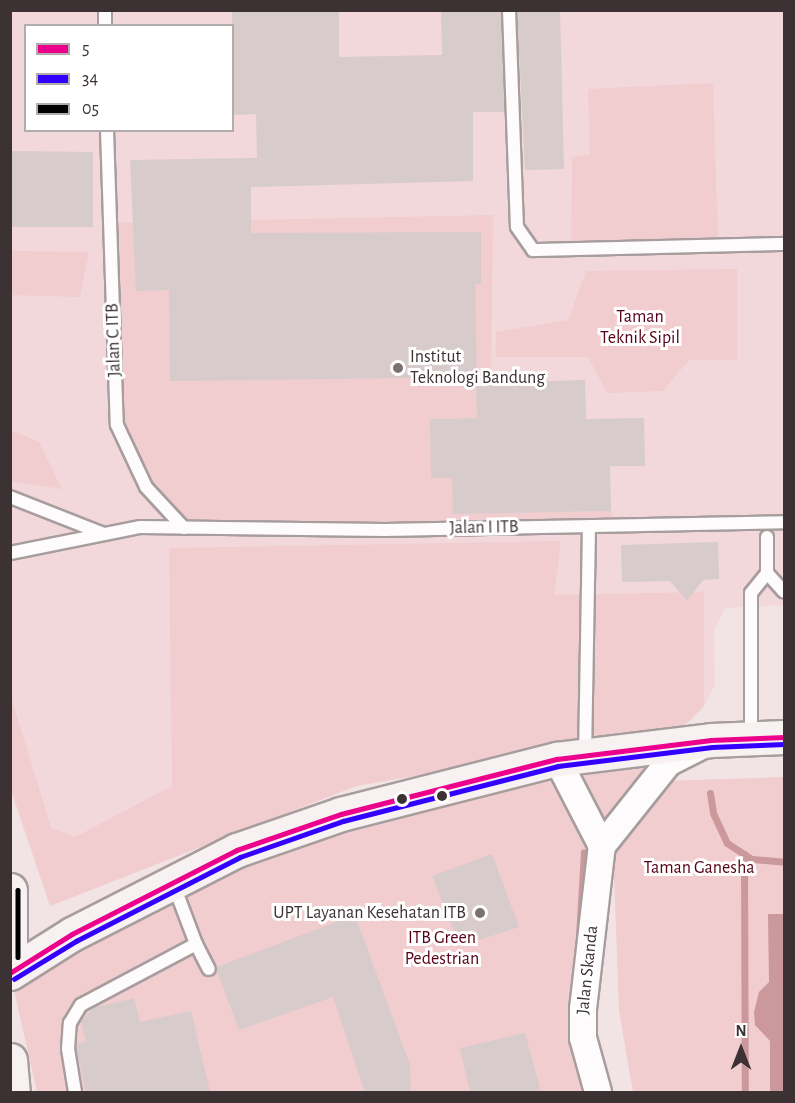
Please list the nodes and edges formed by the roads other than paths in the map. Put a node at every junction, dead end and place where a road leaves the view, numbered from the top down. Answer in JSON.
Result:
{"nodes":[{"id":1,"x":509,"y":10,"type":"edge"},
{"id":2,"x":107,"y":132,"type":"edge"},
{"id":3,"x":784,"y":244,"type":"edge"},
{"id":4,"x":10,"y":497,"type":"edge"},
{"id":5,"x":784,"y":522,"type":"edge"},
{"id":6,"x":589,"y":526,"type":"junction"},
{"id":7,"x":184,"y":528,"type":"junction"},
{"id":8,"x":105,"y":534,"type":"junction"},
{"id":9,"x":767,"y":537,"type":"dead end"},
{"id":10,"x":10,"y":553,"type":"edge"},
{"id":11,"x":767,"y":573,"type":"junction"},
{"id":12,"x":784,"y":592,"type":"edge"},
{"id":13,"x":784,"y":737,"type":"edge"},
{"id":14,"x":751,"y":738,"type":"junction"},
{"id":15,"x":711,"y":740,"type":"junction"},
{"id":16,"x":571,"y":758,"type":"junction"},
{"id":17,"x":602,"y":846,"type":"junction"},
{"id":18,"x":173,"y":881,"type":"junction"},
{"id":19,"x":10,"y":890,"type":"edge"},
{"id":20,"x":196,"y":944,"type":"junction"},
{"id":21,"x":10,"y":957,"type":"edge"},
{"id":22,"x":210,"y":969,"type":"dead end"},
{"id":23,"x":10,"y":973,"type":"edge"},
{"id":24,"x":10,"y":1060,"type":"edge"},
{"id":25,"x":13,"y":1092,"type":"edge"},
{"id":26,"x":75,"y":1092,"type":"edge"},
{"id":27,"x":598,"y":1092,"type":"edge"}],
"edges":[{"from":1,"to":3,"type":"lane"},
{"from":2,"to":7,"type":"lane","name":"Jalan C ITB"},
{"from":4,"to":8,"type":"lane"},
{"from":5,"to":6,"type":"lane","name":"Jalan I ITB"},
{"from":6,"to":7,"type":"lane","name":"Jalan I ITB"},
{"from":6,"to":16,"type":"lane"},
{"from":7,"to":8,"type":"lane","name":"Jalan I ITB"},
{"from":8,"to":10,"type":"lane","name":"Jalan I ITB"},
{"from":9,"to":11,"type":"lane"},
{"from":11,"to":12,"type":"lane"},
{"from":11,"to":14,"type":"lane"},
{"from":13,"to":14,"type":"street"},
{"from":14,"to":15,"type":"street"},
{"from":15,"to":16,"type":"street"},
{"from":15,"to":17,"type":"street"},
{"from":16,"to":17,"type":"street"},
{"from":16,"to":18,"type":"street"},
{"from":17,"to":27,"type":"street","name":"Jalan Skanda"},
{"from":18,"to":20,"type":"lane"},
{"from":18,"to":23,"type":"street"},
{"from":19,"to":21,"type":"street"},
{"from":20,"to":22,"type":"lane"},
{"from":20,"to":26,"type":"lane"},
{"from":24,"to":25,"type":"street"}]}
